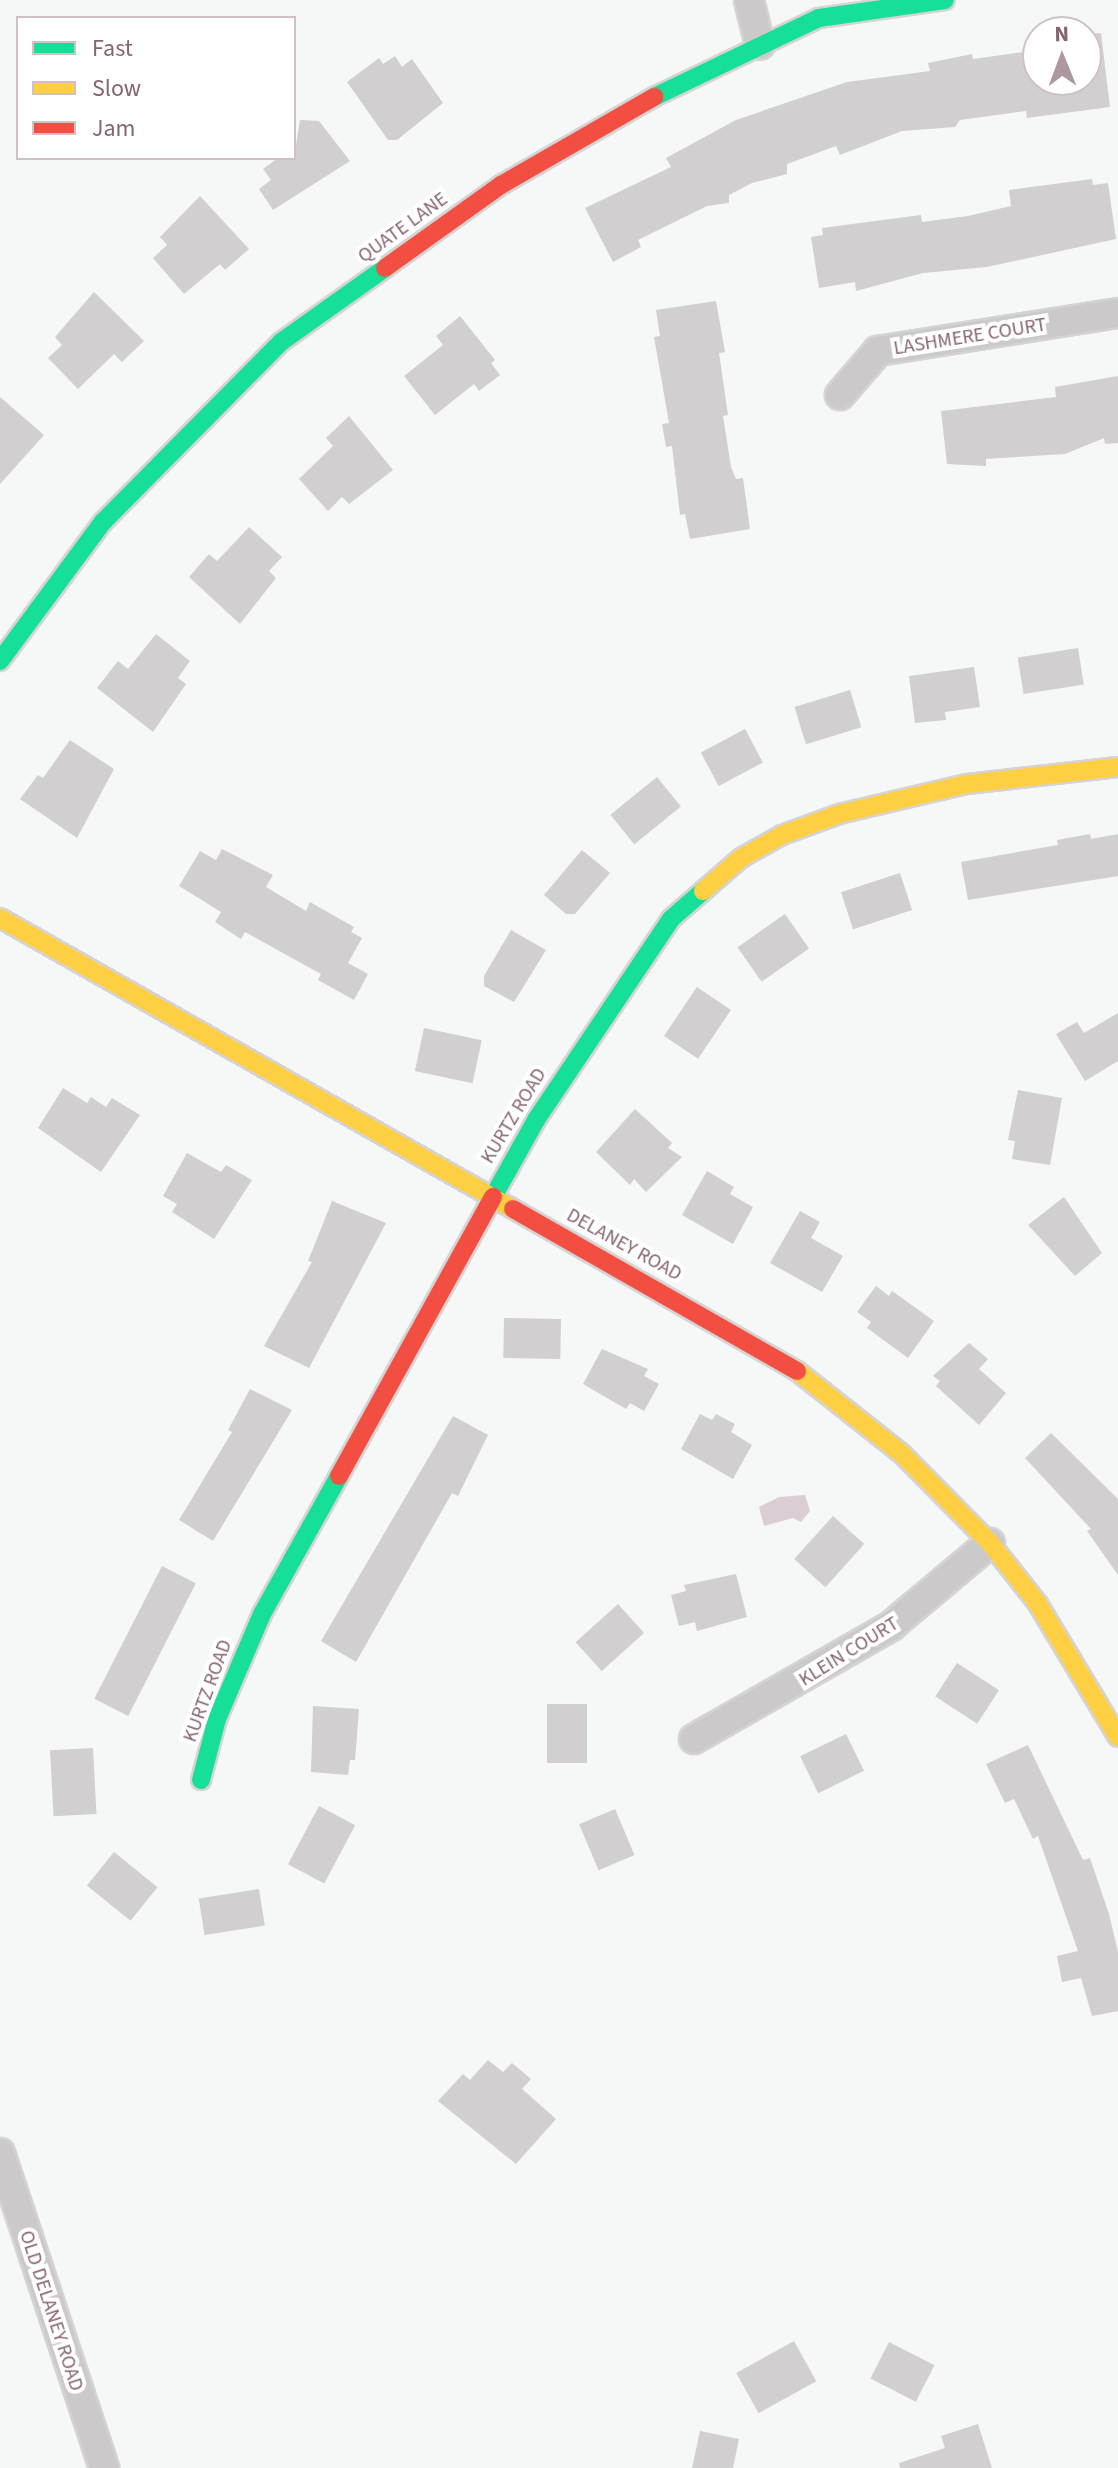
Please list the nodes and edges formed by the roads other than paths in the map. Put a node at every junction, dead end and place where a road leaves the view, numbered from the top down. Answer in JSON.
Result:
{"nodes":[{"id":1,"x":749,"y":0,"type":"edge"},
{"id":2,"x":945,"y":0,"type":"edge"},
{"id":3,"x":760,"y":45,"type":"junction"},
{"id":4,"x":1118,"y":313,"type":"edge"},
{"id":5,"x":840,"y":395,"type":"dead end"},
{"id":6,"x":0,"y":661,"type":"edge"},
{"id":7,"x":1118,"y":767,"type":"edge"},
{"id":8,"x":0,"y":918,"type":"edge"},
{"id":9,"x":492,"y":1197,"type":"junction"},
{"id":10,"x":990,"y":1543,"type":"junction"},
{"id":11,"x":1118,"y":1737,"type":"edge"},
{"id":12,"x":694,"y":1739,"type":"dead end"},
{"id":13,"x":201,"y":1780,"type":"dead end"},
{"id":14,"x":0,"y":2153,"type":"edge"},
{"id":15,"x":104,"y":2468,"type":"edge"}],
"edges":[{"from":1,"to":3,"type":"street"},
{"from":2,"to":3,"type":"street","name":"QUATE LANE"},
{"from":3,"to":6,"type":"street","name":"QUATE LANE"},
{"from":4,"to":5,"type":"street","name":"LASHMERE COURT"},
{"from":7,"to":9,"type":"street","name":"KURTZ ROAD"},
{"from":8,"to":9,"type":"street","name":"DELANEY ROAD"},
{"from":9,"to":10,"type":"street","name":"DELANEY ROAD"},
{"from":9,"to":13,"type":"street","name":"KURTZ ROAD"},
{"from":10,"to":11,"type":"street","name":"DELANEY ROAD"},
{"from":10,"to":12,"type":"street","name":"KLEIN COURT"},
{"from":14,"to":15,"type":"street","name":"OLD DELANEY ROAD"}]}
